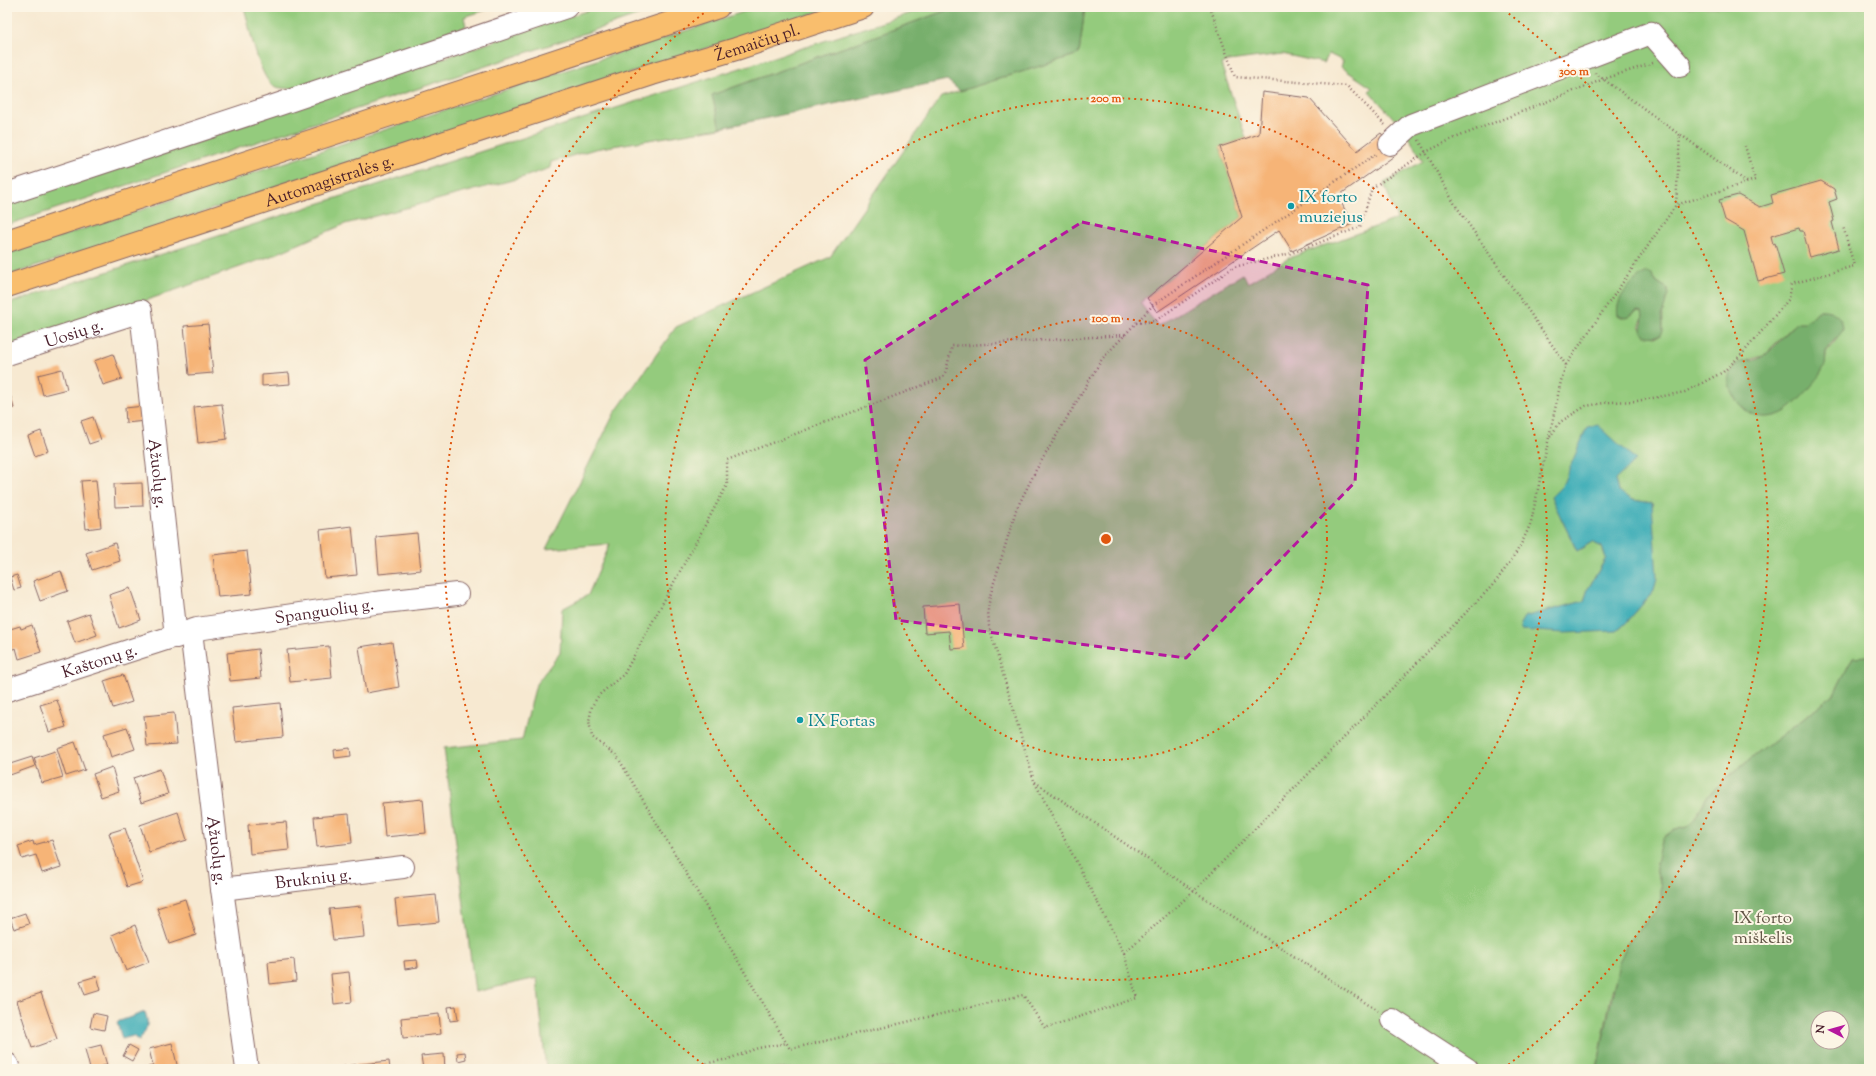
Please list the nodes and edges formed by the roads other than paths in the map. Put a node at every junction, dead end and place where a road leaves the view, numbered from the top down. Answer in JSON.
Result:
{"nodes":[{"id":1,"x":566,"y":7,"type":"edge"},
{"id":2,"x":718,"y":7,"type":"edge"},
{"id":3,"x":863,"y":7,"type":"edge"},
{"id":4,"x":1680,"y":66,"type":"road end"},
{"id":5,"x":652,"y":74,"type":"joint"},
{"id":6,"x":1394,"y":141,"type":"road end"},
{"id":7,"x":7,"y":194,"type":"edge"},
{"id":8,"x":7,"y":241,"type":"edge"},
{"id":9,"x":7,"y":286,"type":"edge"},
{"id":10,"x":141,"y":311,"type":"joint"},
{"id":11,"x":7,"y":354,"type":"edge"},
{"id":12,"x":457,"y":594,"type":"dead end"},
{"id":13,"x":184,"y":634,"type":"junction"},
{"id":14,"x":7,"y":690,"type":"edge"},
{"id":15,"x":403,"y":867,"type":"dead end"},
{"id":16,"x":222,"y":889,"type":"junction"},
{"id":17,"x":1392,"y":1020,"type":"road end"},
{"id":18,"x":7,"y":1064,"type":"edge"},
{"id":19,"x":9,"y":1069,"type":"edge"},
{"id":20,"x":247,"y":1069,"type":"edge"},
{"id":21,"x":1467,"y":1069,"type":"edge"}],
"edges":[{"from":1,"to":7,"type":"street"},
{"from":2,"to":8,"type":"highway"},
{"from":3,"to":5,"type":"highway","name":"Žemaičių pl."},
{"from":4,"to":6,"type":"street"},
{"from":5,"to":9,"type":"highway","name":"Automagistralės g."},
{"from":10,"to":11,"type":"street","name":"Uosių g."},
{"from":10,"to":13,"type":"street","name":"Ąžuolų g."},
{"from":12,"to":13,"type":"street","name":"Spanguolių g."},
{"from":13,"to":14,"type":"street","name":"Kaštonų g."},
{"from":13,"to":16,"type":"street","name":"Ąžuolų g."},
{"from":15,"to":16,"type":"street","name":"Bruknių g."},
{"from":16,"to":20,"type":"street","name":"Ąžuolų g."},
{"from":17,"to":21,"type":"street"},
{"from":18,"to":19,"type":"street"}]}
